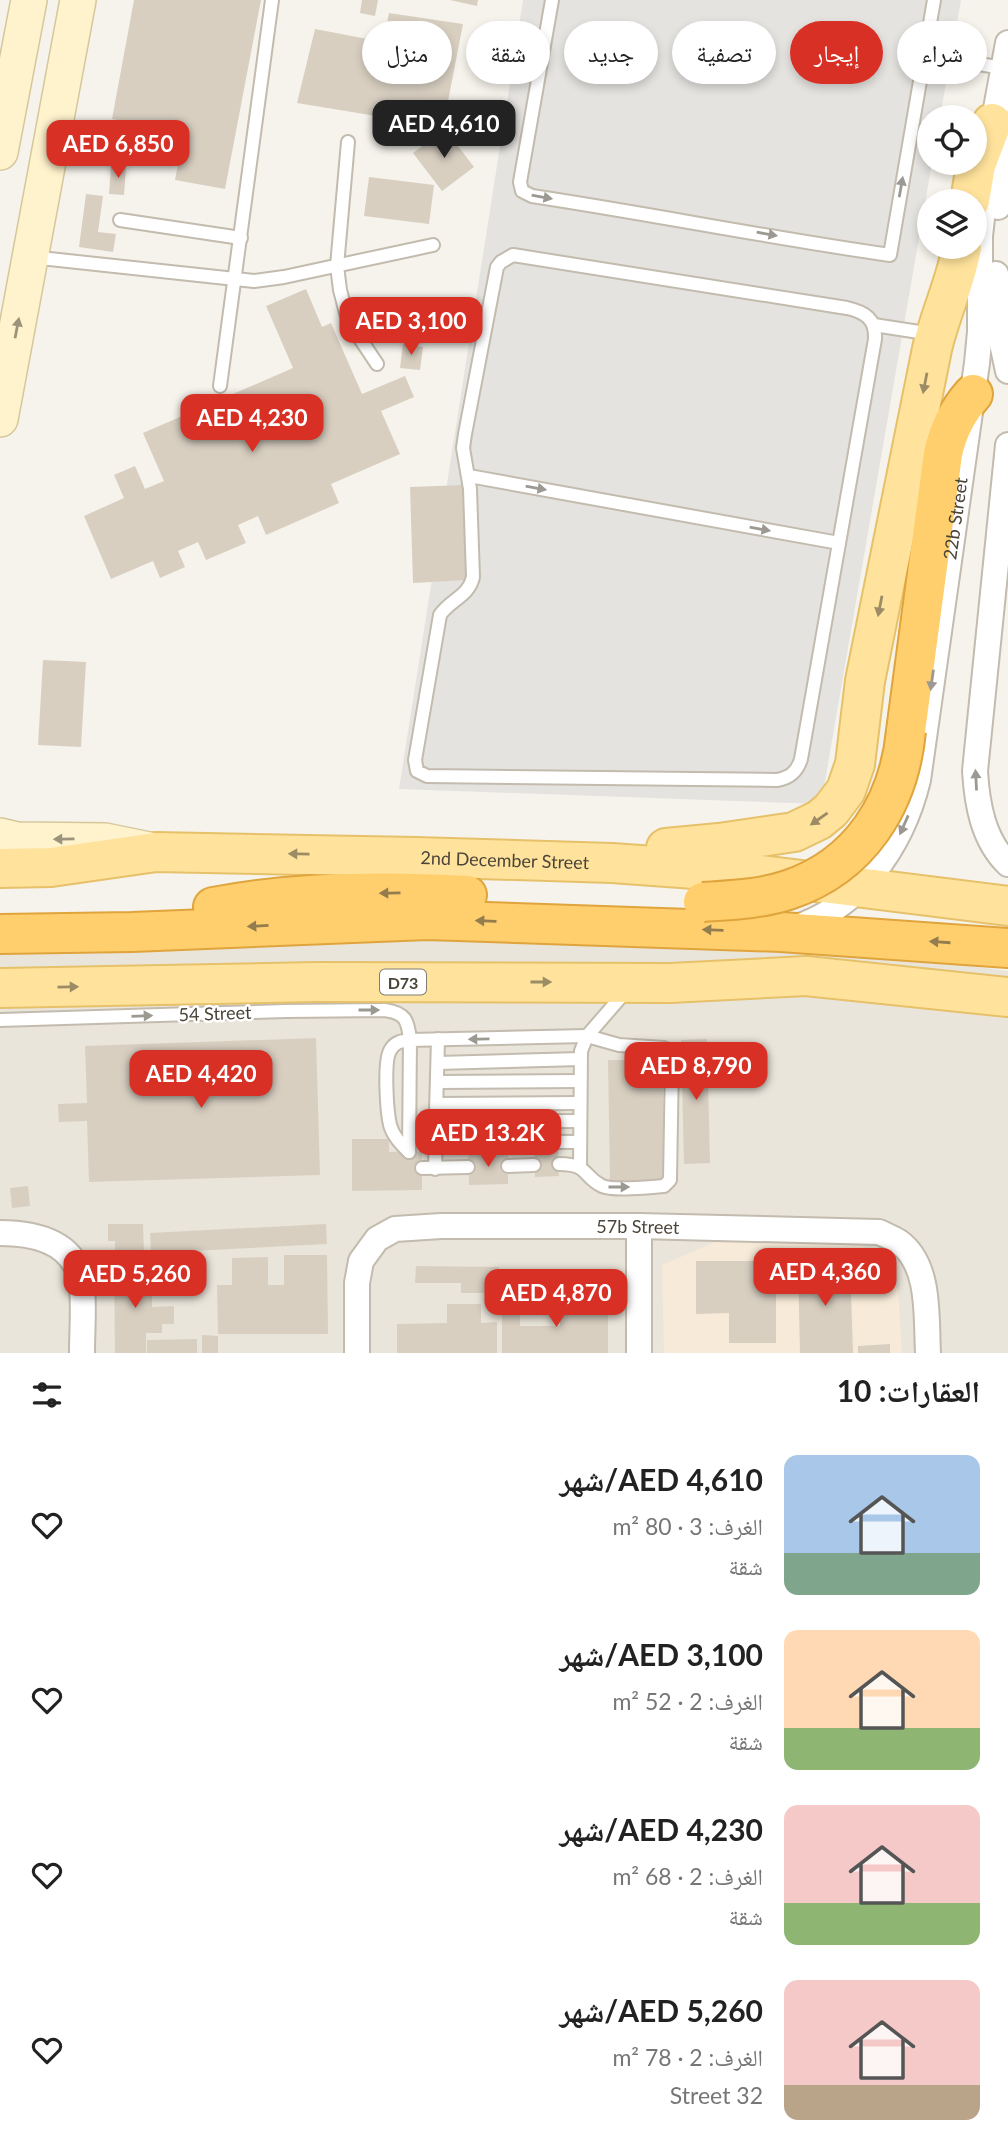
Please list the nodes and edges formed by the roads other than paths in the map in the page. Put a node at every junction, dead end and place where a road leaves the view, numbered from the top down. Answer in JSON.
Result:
{"nodes":[{"id":1,"x":29,"y":0,"type":"edge"},
{"id":2,"x":78,"y":0,"type":"edge"},
{"id":3,"x":272,"y":0,"type":"edge"},
{"id":4,"x":552,"y":0,"type":"edge"},
{"id":5,"x":934,"y":0,"type":"edge"},
{"id":6,"x":930,"y":21,"type":"edge"},
{"id":7,"x":1008,"y":43,"type":"edge"},
{"id":8,"x":987,"y":65,"type":"edge"},
{"id":9,"x":1003,"y":68,"type":"junction"},
{"id":10,"x":7,"y":72,"type":"edge"},
{"id":11,"x":919,"y":84,"type":"edge"},
{"id":12,"x":1000,"y":132,"type":"edge"},
{"id":13,"x":348,"y":142,"type":"dead end"},
{"id":14,"x":0,"y":152,"type":"edge"},
{"id":15,"x":1005,"y":175,"type":"edge"},
{"id":16,"x":972,"y":189,"type":"edge"},
{"id":17,"x":120,"y":220,"type":"dead end"},
{"id":18,"x":241,"y":238,"type":"junction"},
{"id":19,"x":433,"y":245,"type":"dead end"},
{"id":20,"x":30,"y":257,"type":"junction"},
{"id":21,"x":960,"y":259,"type":"edge"},
{"id":22,"x":1002,"y":265,"type":"edge"},
{"id":23,"x":337,"y":266,"type":"junction"},
{"id":24,"x":235,"y":279,"type":"junction"},
{"id":25,"x":874,"y":325,"type":"junction"},
{"id":26,"x":936,"y":334,"type":"junction"},
{"id":27,"x":377,"y":364,"type":"dead end"},
{"id":28,"x":1008,"y":370,"type":"edge"},
{"id":29,"x":220,"y":386,"type":"dead end"},
{"id":30,"x":973,"y":394,"type":"junction"},
{"id":31,"x":0,"y":419,"type":"edge"},
{"id":32,"x":1008,"y":445,"type":"edge"},
{"id":33,"x":469,"y":476,"type":"junction"},
{"id":34,"x":839,"y":543,"type":"junction"},
{"id":35,"x":0,"y":836,"type":"edge"},
{"id":36,"x":156,"y":852,"type":"junction"},
{"id":37,"x":1003,"y":853,"type":"edge"},
{"id":38,"x":551,"y":861,"type":"junction"},
{"id":39,"x":0,"y":868,"type":"edge"},
{"id":40,"x":858,"y":888,"type":"junction"},
{"id":41,"x":1008,"y":906,"type":"edge"},
{"id":42,"x":132,"y":932,"type":"junction"},
{"id":43,"x":781,"y":932,"type":"junction"},
{"id":44,"x":0,"y":934,"type":"edge"},
{"id":45,"x":1008,"y":948,"type":"edge"},
{"id":46,"x":316,"y":982,"type":"junction"},
{"id":47,"x":634,"y":982,"type":"junction"},
{"id":48,"x":0,"y":988,"type":"edge"},
{"id":49,"x":1008,"y":997,"type":"edge"},
{"id":50,"x":286,"y":1011,"type":"junction"},
{"id":51,"x":0,"y":1020,"type":"edge"},
{"id":52,"x":587,"y":1036,"type":"junction"},
{"id":53,"x":438,"y":1039,"type":"junction"},
{"id":54,"x":410,"y":1040,"type":"junction"},
{"id":55,"x":580,"y":1059,"type":"junction"},
{"id":56,"x":438,"y":1063,"type":"junction"},
{"id":57,"x":580,"y":1081,"type":"junction"},
{"id":58,"x":437,"y":1082,"type":"junction"},
{"id":59,"x":580,"y":1103,"type":"junction"},
{"id":60,"x":437,"y":1104,"type":"junction"},
{"id":61,"x":580,"y":1121,"type":"junction"},
{"id":62,"x":436,"y":1122,"type":"junction"},
{"id":63,"x":436,"y":1141,"type":"junction"},
{"id":64,"x":580,"y":1142,"type":"junction"},
{"id":65,"x":559,"y":1164,"type":"dead end"},
{"id":66,"x":534,"y":1165,"type":"dead end"},
{"id":67,"x":508,"y":1166,"type":"dead end"},
{"id":68,"x":468,"y":1167,"type":"dead end"},
{"id":69,"x":580,"y":1167,"type":"junction"},
{"id":70,"x":639,"y":1226,"type":"junction"},
{"id":71,"x":0,"y":1233,"type":"edge"},
{"id":72,"x":82,"y":1353,"type":"edge"},
{"id":73,"x":357,"y":1353,"type":"edge"},
{"id":74,"x":639,"y":1353,"type":"edge"},
{"id":75,"x":928,"y":1353,"type":"edge"}],
"edges":[{"from":1,"to":10,"type":"main road"},
{"from":2,"to":20,"type":"main road"},
{"from":3,"to":18,"type":"lane"},
{"from":4,"to":11,"type":"lane","one_way":true},
{"from":5,"to":6,"type":"lane"},
{"from":7,"to":9,"type":"street","name":"22b Street"},
{"from":8,"to":9,"type":"lane"},
{"from":9,"to":12,"type":"street","name":"22b Street"},
{"from":10,"to":14,"type":"main road"},
{"from":12,"to":15,"type":"street","name":"22b Street"},
{"from":12,"to":16,"type":"main road"},
{"from":12,"to":30,"type":"street","name":"22b Street"},
{"from":13,"to":23,"type":"lane"},
{"from":15,"to":22,"type":"street","name":"22b Street"},
{"from":17,"to":18,"type":"lane"},
{"from":18,"to":24,"type":"lane"},
{"from":19,"to":23,"type":"lane"},
{"from":20,"to":24,"type":"lane"},
{"from":31,"to":20,"type":"main road","one_way":true},
{"from":21,"to":26,"type":"main road"},
{"from":22,"to":28,"type":"street","name":"22b Street"},
{"from":23,"to":24,"type":"lane"},
{"from":23,"to":27,"type":"lane"},
{"from":24,"to":29,"type":"lane"},
{"from":25,"to":26,"type":"lane"},
{"from":25,"to":33,"type":"lane"},
{"from":25,"to":34,"type":"lane"},
{"from":26,"to":38,"type":"main road","one_way":true},
{"from":30,"to":40,"type":"street","name":"22b Street","one_way":true},
{"from":30,"to":42,"type":"highway","one_way":true,"bridge":true},
{"from":37,"to":32,"type":"street","one_way":true},
{"from":33,"to":34,"type":"lane","one_way":true},
{"from":33,"to":34,"type":"lane"},
{"from":36,"to":35,"type":"main road","one_way":true},
{"from":38,"to":36,"type":"main road","name":"2nd December Street","one_way":true},
{"from":36,"to":39,"type":"main road","name":"2nd December Street"},
{"from":38,"to":40,"type":"main road","name":"2nd December Street"},
{"from":40,"to":41,"type":"main road","name":"2nd December Street"},
{"from":40,"to":43,"type":"street","name":"22b Street"},
{"from":43,"to":42,"type":"highway","one_way":true},
{"from":42,"to":44,"type":"highway"},
{"from":45,"to":43,"type":"highway","one_way":true},
{"from":46,"to":47,"type":"main road","number":"D73","one_way":true},
{"from":48,"to":46,"type":"main road","number":"D73","one_way":true},
{"from":46,"to":50,"type":"main road"},
{"from":47,"to":49,"type":"main road","number":"D73"},
{"from":47,"to":52,"type":"lane"},
{"from":51,"to":50,"type":"lane","name":"54 Street","one_way":true},
{"from":50,"to":54,"type":"lane","name":"54 Street","one_way":true},
{"from":52,"to":53,"type":"lane","one_way":true},
{"from":52,"to":55,"type":"lane"},
{"from":69,"to":52,"type":"lane","one_way":true},
{"from":53,"to":54,"type":"lane"},
{"from":53,"to":56,"type":"lane"},
{"from":54,"to":54,"type":"lane"},
{"from":55,"to":56,"type":"lane"},
{"from":55,"to":57,"type":"lane"},
{"from":56,"to":58,"type":"lane"},
{"from":57,"to":58,"type":"lane"},
{"from":57,"to":59,"type":"lane"},
{"from":58,"to":60,"type":"lane"},
{"from":59,"to":60,"type":"lane"},
{"from":59,"to":61,"type":"lane"},
{"from":60,"to":62,"type":"lane"},
{"from":61,"to":62,"type":"lane"},
{"from":61,"to":64,"type":"lane"},
{"from":62,"to":63,"type":"lane"},
{"from":63,"to":64,"type":"lane"},
{"from":63,"to":68,"type":"lane"},
{"from":64,"to":69,"type":"lane"},
{"from":65,"to":69,"type":"lane"},
{"from":66,"to":67,"type":"lane"},
{"from":70,"to":73,"type":"street","name":"57b Street"},
{"from":70,"to":74,"type":"street"},
{"from":70,"to":75,"type":"street","name":"57b Street"},
{"from":71,"to":72,"type":"street"}]}
